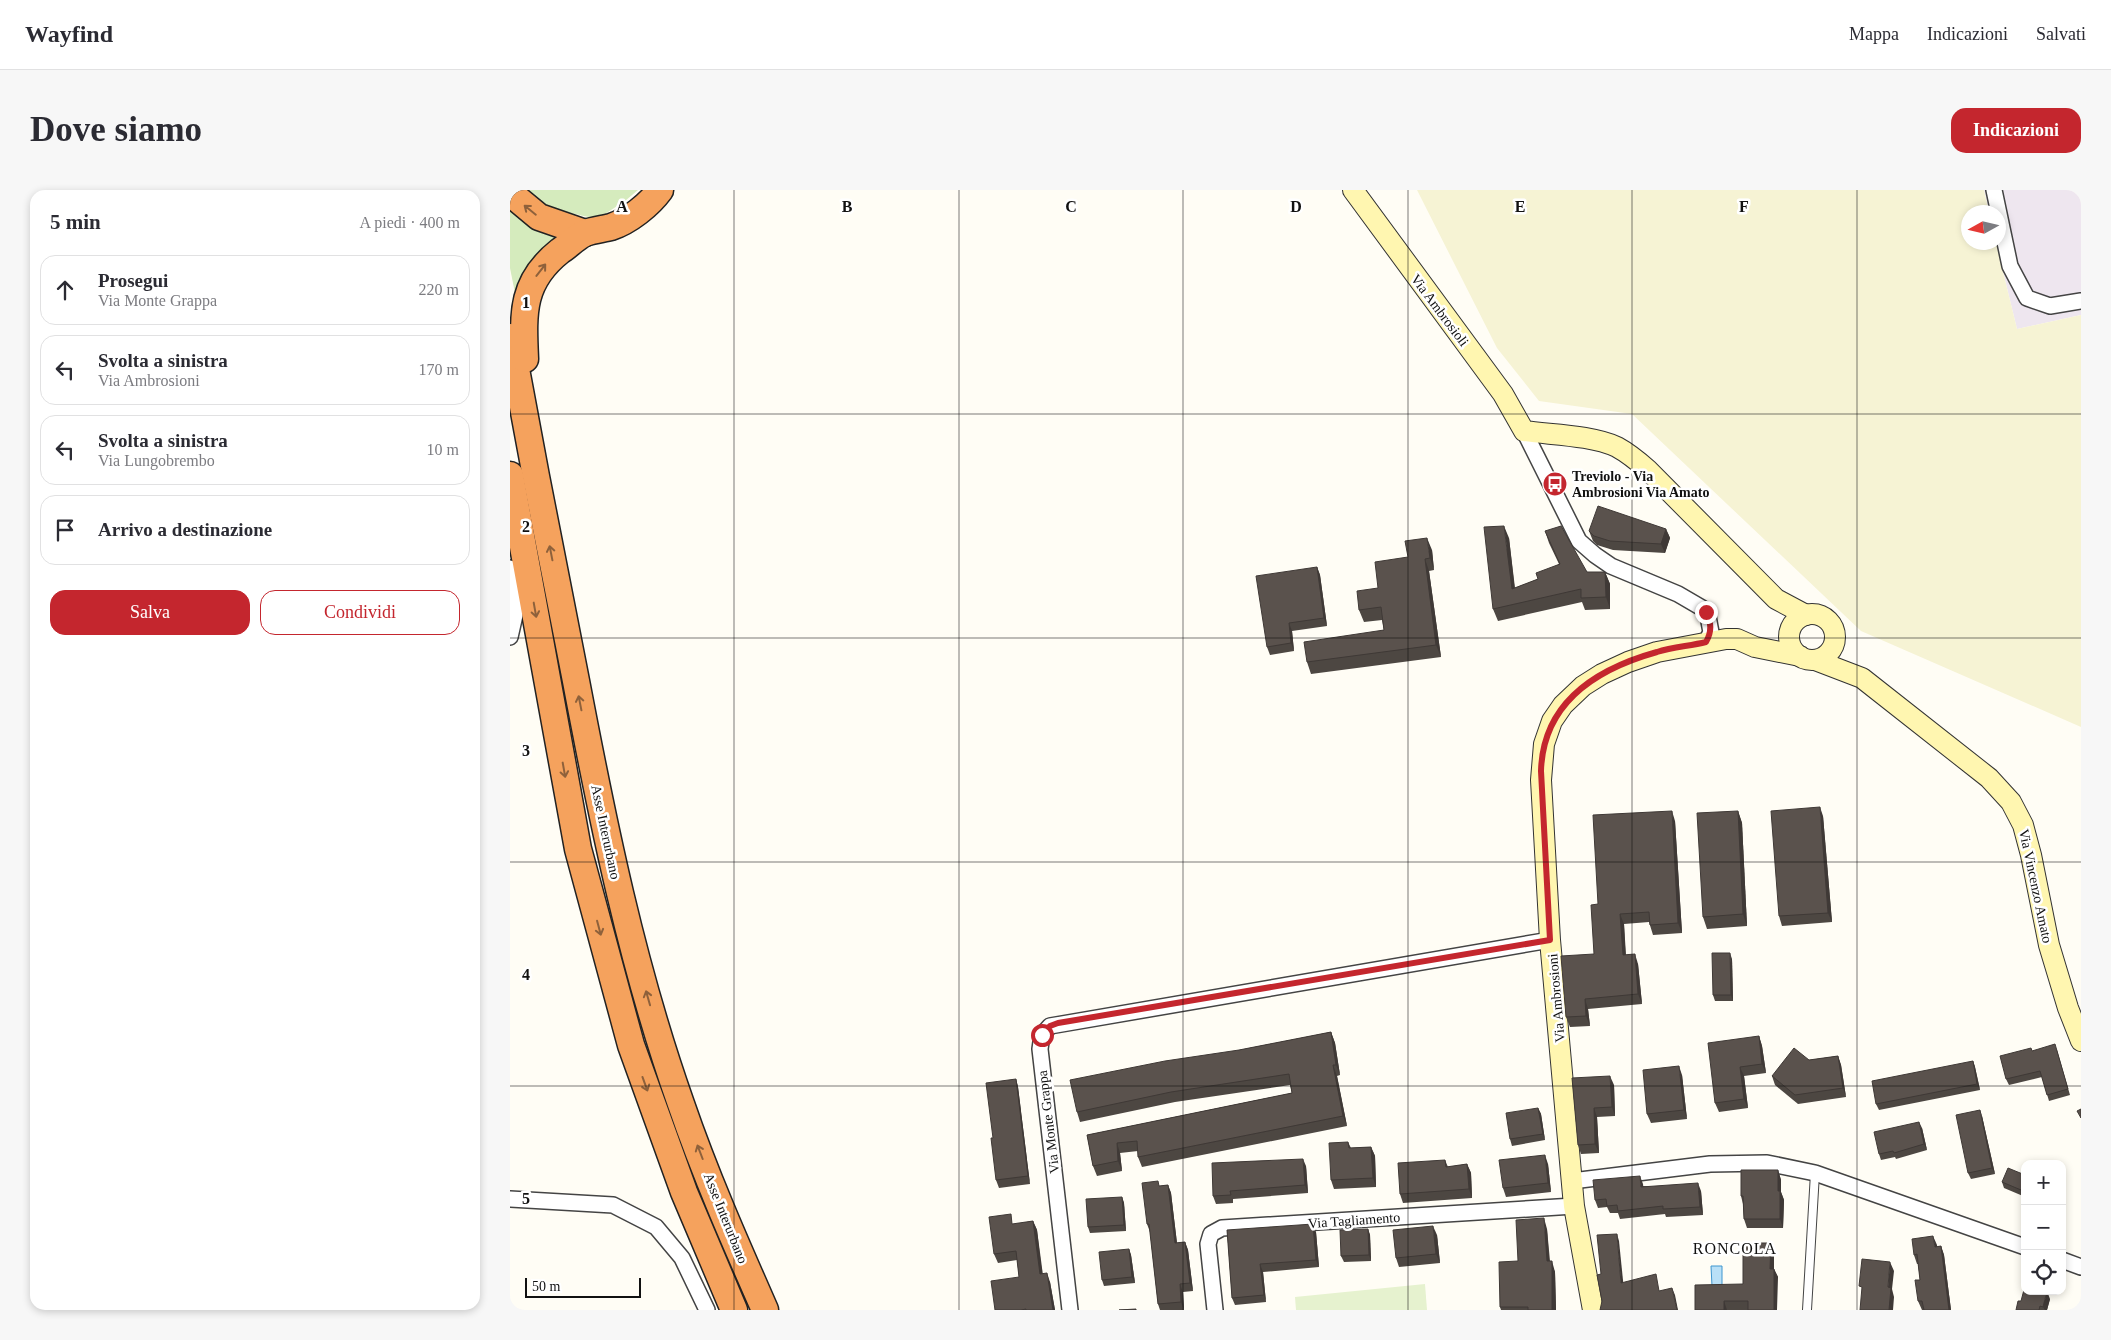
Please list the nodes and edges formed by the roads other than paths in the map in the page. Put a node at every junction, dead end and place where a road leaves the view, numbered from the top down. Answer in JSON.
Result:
{"nodes":[{"id":1,"x":660,"y":190,"type":"edge"},
{"id":2,"x":1353,"y":190,"type":"edge"},
{"id":3,"x":1994,"y":190,"type":"edge"},
{"id":4,"x":510,"y":193,"type":"edge"},
{"id":5,"x":585,"y":233,"type":"junction"},
{"id":6,"x":2081,"y":301,"type":"edge"},
{"id":7,"x":510,"y":337,"type":"edge"},
{"id":8,"x":1524,"y":431,"type":"junction"},
{"id":9,"x":528,"y":437,"type":"junction"},
{"id":10,"x":510,"y":475,"type":"edge"},
{"id":11,"x":510,"y":568,"type":"edge"},
{"id":12,"x":1776,"y":599,"type":"junction"},
{"id":13,"x":1806,"y":615,"type":"junction"},
{"id":14,"x":1790,"y":632,"type":"junction"},
{"id":15,"x":510,"y":637,"type":"edge"},
{"id":16,"x":1835,"y":638,"type":"junction"},
{"id":17,"x":1706,"y":642,"type":"junction"},
{"id":18,"x":1771,"y":649,"type":"junction"},
{"id":19,"x":1808,"y":658,"type":"junction"},
{"id":20,"x":1862,"y":678,"type":"junction"},
{"id":21,"x":1550,"y":940,"type":"junction"},
{"id":22,"x":2081,"y":1041,"type":"edge"},
{"id":23,"x":1815,"y":1173,"type":"junction"},
{"id":24,"x":1572,"y":1181,"type":"junction"},
{"id":25,"x":510,"y":1199,"type":"edge"},
{"id":26,"x":1574,"y":1206,"type":"junction"},
{"id":27,"x":2021,"y":1246,"type":"edge"},
{"id":28,"x":2066,"y":1261,"type":"edge"},
{"id":29,"x":2081,"y":1267,"type":"edge"},
{"id":30,"x":707,"y":1310,"type":"edge"},
{"id":31,"x":734,"y":1310,"type":"edge"},
{"id":32,"x":765,"y":1310,"type":"edge"},
{"id":33,"x":1070,"y":1310,"type":"edge"},
{"id":34,"x":1215,"y":1310,"type":"edge"},
{"id":35,"x":1593,"y":1310,"type":"edge"},
{"id":36,"x":1807,"y":1310,"type":"edge"}],
"edges":[{"from":1,"to":5,"type":"highway"},
{"from":2,"to":8,"type":"street","name":"Via Ambrosioli"},
{"from":3,"to":6,"type":"street"},
{"from":5,"to":4,"type":"highway","one_way":true},
{"from":9,"to":5,"type":"highway","one_way":true},
{"from":7,"to":9,"type":"highway","name":"Asse Interurbano"},
{"from":8,"to":12,"type":"street"},
{"from":8,"to":17,"type":"street"},
{"from":32,"to":9,"type":"highway","name":"Asse Interurbano","one_way":true},
{"from":10,"to":31,"type":"highway","name":"Asse Interurbano","one_way":true},
{"from":11,"to":15,"type":"street"},
{"from":12,"to":13,"type":"street"},
{"from":12,"to":14,"type":"street"},
{"from":13,"to":14,"type":"street"},
{"from":13,"to":16,"type":"street"},
{"from":14,"to":18,"type":"street"},
{"from":14,"to":19,"type":"street"},
{"from":16,"to":19,"type":"street"},
{"from":16,"to":20,"type":"street","name":"Via Vincenzo Amato"},
{"from":17,"to":18,"type":"street","name":"Via Ambrosioni"},
{"from":17,"to":21,"type":"street","name":"Via Ambrosioni"},
{"from":18,"to":19,"type":"street","name":"Via Ambrosioni"},
{"from":19,"to":20,"type":"street","name":"Via Vincenzo Amato"},
{"from":20,"to":22,"type":"street","name":"Via Vincenzo Amato"},
{"from":21,"to":24,"type":"street","name":"Via Ambrosioni"},
{"from":21,"to":33,"type":"street","name":"Via Monte Grappa"},
{"from":23,"to":24,"type":"street"},
{"from":23,"to":27,"type":"street"},
{"from":23,"to":36,"type":"lane"},
{"from":24,"to":26,"type":"street","name":"Via Ambrosioni"},
{"from":25,"to":30,"type":"street"},
{"from":26,"to":34,"type":"street","name":"Via Tagliamento"},
{"from":26,"to":35,"type":"street","name":"Via Ambrosioni"},
{"from":28,"to":29,"type":"street"}]}
